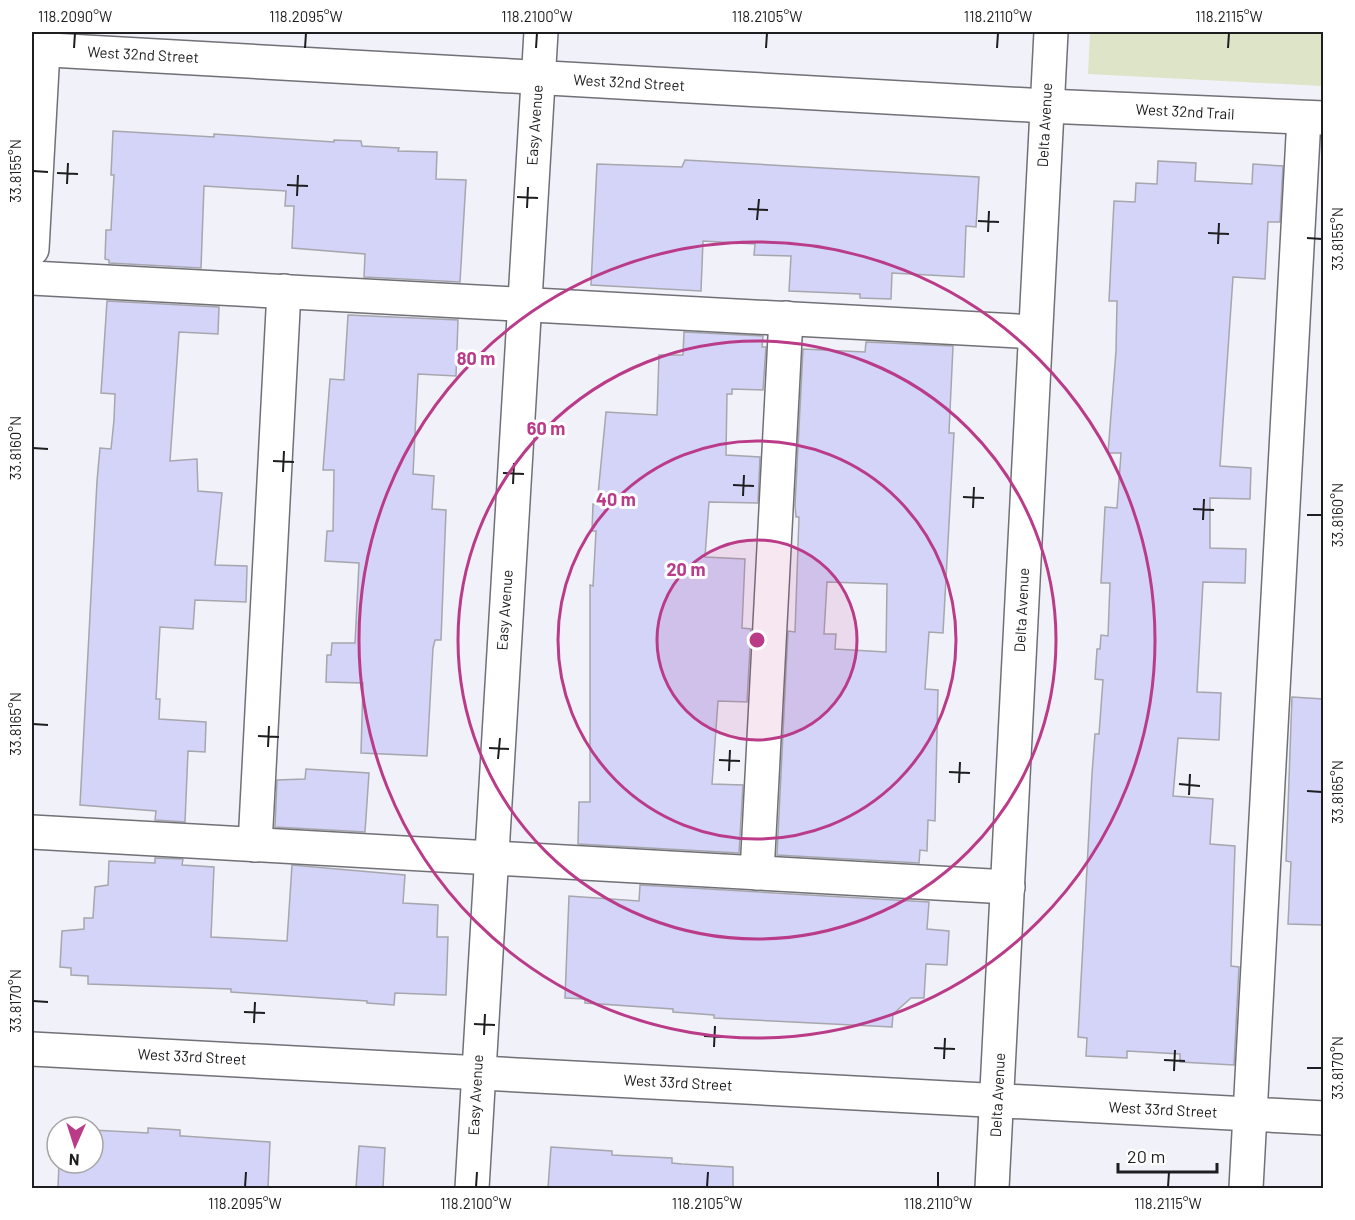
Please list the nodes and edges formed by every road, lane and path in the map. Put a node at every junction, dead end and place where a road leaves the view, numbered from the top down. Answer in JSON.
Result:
{"nodes":[{"id":1,"x":541,"y":32,"type":"edge"},
{"id":2,"x":1051,"y":32,"type":"edge"},
{"id":3,"x":39,"y":43,"type":"edge"},
{"id":4,"x":538,"y":77,"type":"junction"},
{"id":5,"x":1046,"y":106,"type":"junction"},
{"id":6,"x":1314,"y":118,"type":"edge"},
{"id":7,"x":32,"y":249,"type":"edge"},
{"id":8,"x":32,"y":278,"type":"edge"},
{"id":9,"x":284,"y":291,"type":"junction"},
{"id":10,"x":524,"y":304,"type":"junction"},
{"id":11,"x":786,"y":318,"type":"junction"},
{"id":12,"x":1035,"y":332,"type":"junction"},
{"id":13,"x":32,"y":832,"type":"edge"},
{"id":14,"x":255,"y":845,"type":"junction"},
{"id":15,"x":490,"y":858,"type":"junction"},
{"id":16,"x":757,"y":873,"type":"junction"},
{"id":17,"x":1008,"y":887,"type":"junction"},
{"id":18,"x":32,"y":1049,"type":"edge"},
{"id":19,"x":477,"y":1073,"type":"junction"},
{"id":20,"x":998,"y":1101,"type":"junction"},
{"id":21,"x":1250,"y":1114,"type":"junction"},
{"id":22,"x":1323,"y":1118,"type":"edge"},
{"id":23,"x":472,"y":1188,"type":"edge"},
{"id":24,"x":992,"y":1188,"type":"edge"},
{"id":25,"x":1246,"y":1188,"type":"edge"}],
"edges":[{"from":1,"to":4,"type":"street","name":"Easy Avenue"},
{"from":2,"to":5,"type":"street","name":"Delta Avenue"},
{"from":3,"to":4,"type":"street","name":"West 32nd Street"},
{"from":3,"to":7,"type":"street"},
{"from":4,"to":5,"type":"street","name":"West 32nd Street"},
{"from":4,"to":10,"type":"street","name":"Easy Avenue"},
{"from":5,"to":6,"type":"street","name":"West 32nd Trail"},
{"from":5,"to":12,"type":"street","name":"Delta Avenue"},
{"from":6,"to":21,"type":"street"},
{"from":8,"to":9,"type":"street"},
{"from":9,"to":10,"type":"street"},
{"from":9,"to":14,"type":"street"},
{"from":10,"to":11,"type":"street"},
{"from":10,"to":15,"type":"street","name":"Easy Avenue"},
{"from":11,"to":12,"type":"street"},
{"from":11,"to":16,"type":"street"},
{"from":12,"to":17,"type":"street","name":"Delta Avenue"},
{"from":13,"to":14,"type":"street"},
{"from":14,"to":15,"type":"street"},
{"from":15,"to":16,"type":"street"},
{"from":15,"to":19,"type":"street","name":"Easy Avenue"},
{"from":16,"to":17,"type":"street"},
{"from":17,"to":20,"type":"street","name":"Delta Avenue"},
{"from":18,"to":19,"type":"street","name":"West 33rd Street"},
{"from":19,"to":20,"type":"street","name":"West 33rd Street"},
{"from":19,"to":23,"type":"street","name":"Easy Avenue"},
{"from":20,"to":21,"type":"street","name":"West 33rd Street"},
{"from":20,"to":24,"type":"street","name":"Delta Avenue"},
{"from":21,"to":22,"type":"street","name":"West 33rd Street"},
{"from":21,"to":25,"type":"street"}]}
